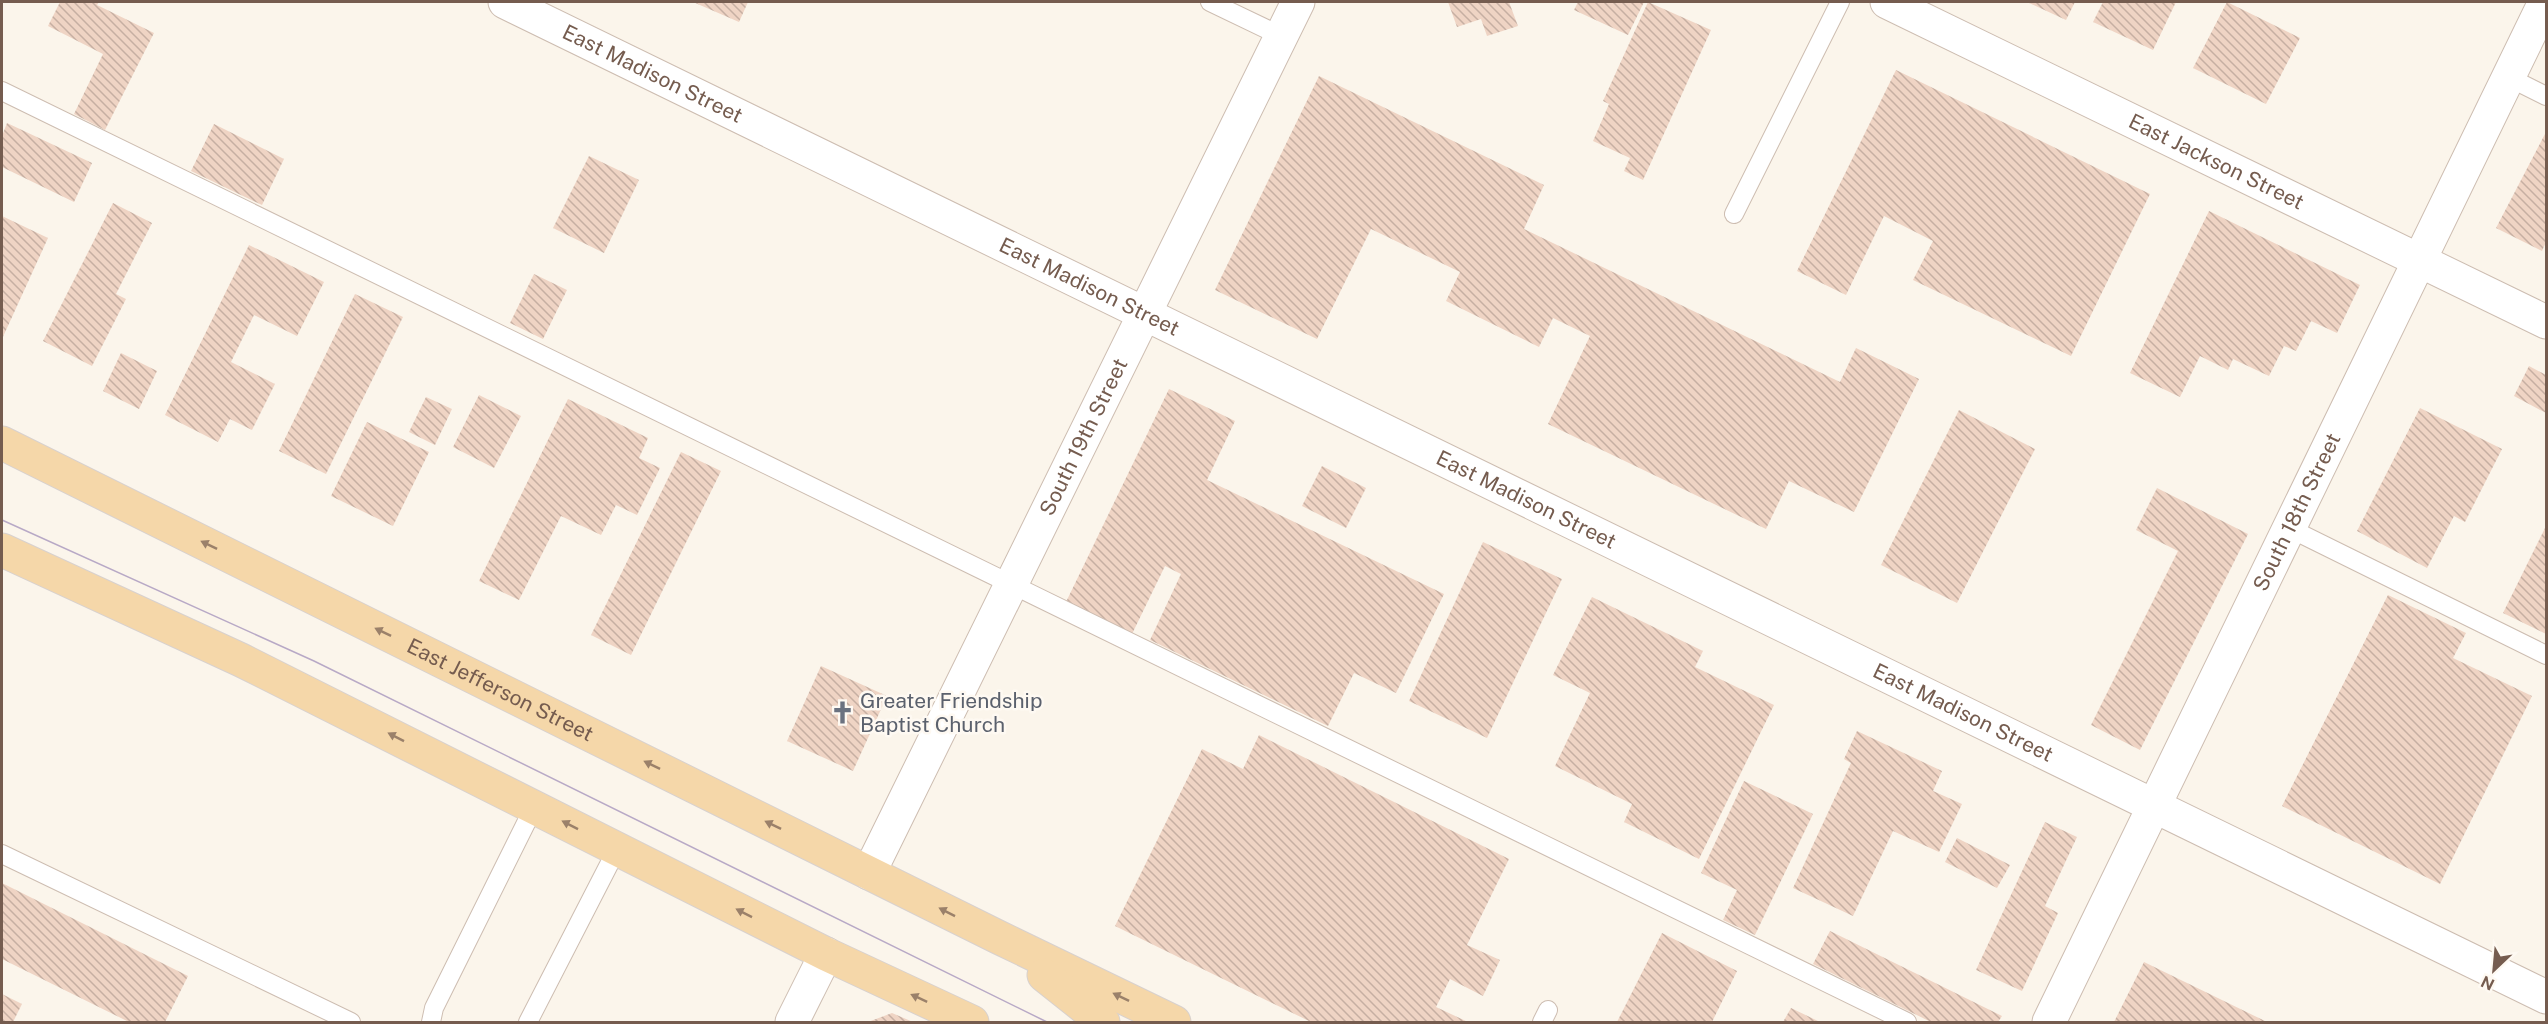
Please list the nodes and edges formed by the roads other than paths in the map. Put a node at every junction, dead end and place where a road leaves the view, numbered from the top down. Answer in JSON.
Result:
{"nodes":[{"id":1,"x":505,"y":2,"type":"edge"},
{"id":2,"x":1210,"y":2,"type":"edge"},
{"id":3,"x":1298,"y":2,"type":"edge"},
{"id":4,"x":1840,"y":2,"type":"edge"},
{"id":5,"x":1887,"y":2,"type":"edge"},
{"id":6,"x":2545,"y":2,"type":"edge"},
{"id":7,"x":1281,"y":36,"type":"junction"},
{"id":8,"x":2508,"y":77,"type":"junction"},
{"id":9,"x":2,"y":91,"type":"edge"},
{"id":10,"x":2547,"y":96,"type":"edge"},
{"id":11,"x":1734,"y":214,"type":"dead end"},
{"id":12,"x":2418,"y":261,"type":"junction"},
{"id":13,"x":1145,"y":313,"type":"junction"},
{"id":14,"x":2547,"y":322,"type":"edge"},
{"id":15,"x":2,"y":442,"type":"edge"},
{"id":16,"x":2289,"y":528,"type":"junction"},
{"id":17,"x":2,"y":550,"type":"edge"},
{"id":18,"x":1011,"y":585,"type":"junction"},
{"id":19,"x":2547,"y":655,"type":"edge"},
{"id":20,"x":2154,"y":806,"type":"junction"},
{"id":21,"x":534,"y":807,"type":"junction"},
{"id":22,"x":617,"y":849,"type":"junction"},
{"id":23,"x":2,"y":854,"type":"edge"},
{"id":24,"x":869,"y":873,"type":"junction"},
{"id":25,"x":1000,"y":939,"type":"junction"},
{"id":26,"x":826,"y":954,"type":"junction"},
{"id":27,"x":2547,"y":997,"type":"edge"},
{"id":28,"x":351,"y":1023,"type":"edge"},
{"id":29,"x":431,"y":1023,"type":"edge"},
{"id":30,"x":528,"y":1023,"type":"edge"},
{"id":31,"x":792,"y":1023,"type":"edge"},
{"id":32,"x":972,"y":1023,"type":"edge"},
{"id":33,"x":1103,"y":1023,"type":"edge"},
{"id":34,"x":1174,"y":1023,"type":"edge"},
{"id":35,"x":1906,"y":1023,"type":"edge"},
{"id":36,"x":2049,"y":1023,"type":"edge"}],
"edges":[{"from":1,"to":13,"type":"street","name":"East Madison Street"},
{"from":2,"to":7,"type":"lane"},
{"from":3,"to":7,"type":"street","name":"South 19th Street"},
{"from":4,"to":11,"type":"lane"},
{"from":5,"to":12,"type":"street","name":"East Jackson Street"},
{"from":6,"to":8,"type":"street","name":"South 18th Street"},
{"from":7,"to":13,"type":"street","name":"South 19th Street"},
{"from":8,"to":10,"type":"lane"},
{"from":8,"to":12,"type":"street","name":"South 18th Street"},
{"from":9,"to":18,"type":"lane"},
{"from":12,"to":14,"type":"street","name":"East Jackson Street"},
{"from":12,"to":16,"type":"street","name":"South 18th Street"},
{"from":13,"to":18,"type":"street","name":"South 19th Street"},
{"from":13,"to":20,"type":"street","name":"East Madison Street"},
{"from":24,"to":15,"type":"main road","name":"East Jefferson Street","one_way":true},
{"from":16,"to":19,"type":"lane"},
{"from":16,"to":20,"type":"street","name":"South 18th Street"},
{"from":21,"to":17,"type":"main road","one_way":true},
{"from":18,"to":24,"type":"street","name":"South 19th Street"},
{"from":18,"to":35,"type":"lane"},
{"from":20,"to":27,"type":"street","name":"East Madison Street"},
{"from":20,"to":36,"type":"street","name":"South 18th Street"},
{"from":22,"to":21,"type":"main road","one_way":true},
{"from":21,"to":29,"type":"lane"},
{"from":26,"to":22,"type":"main road","one_way":true},
{"from":22,"to":30,"type":"lane"},
{"from":23,"to":28,"type":"lane"},
{"from":25,"to":24,"type":"main road","name":"East Jefferson Street","one_way":true},
{"from":25,"to":33,"type":"main road","name":"East Jefferson Street"},
{"from":34,"to":25,"type":"main road","name":"East Jefferson Street","one_way":true},
{"from":26,"to":31,"type":"street"},
{"from":32,"to":26,"type":"main road","one_way":true}]}
